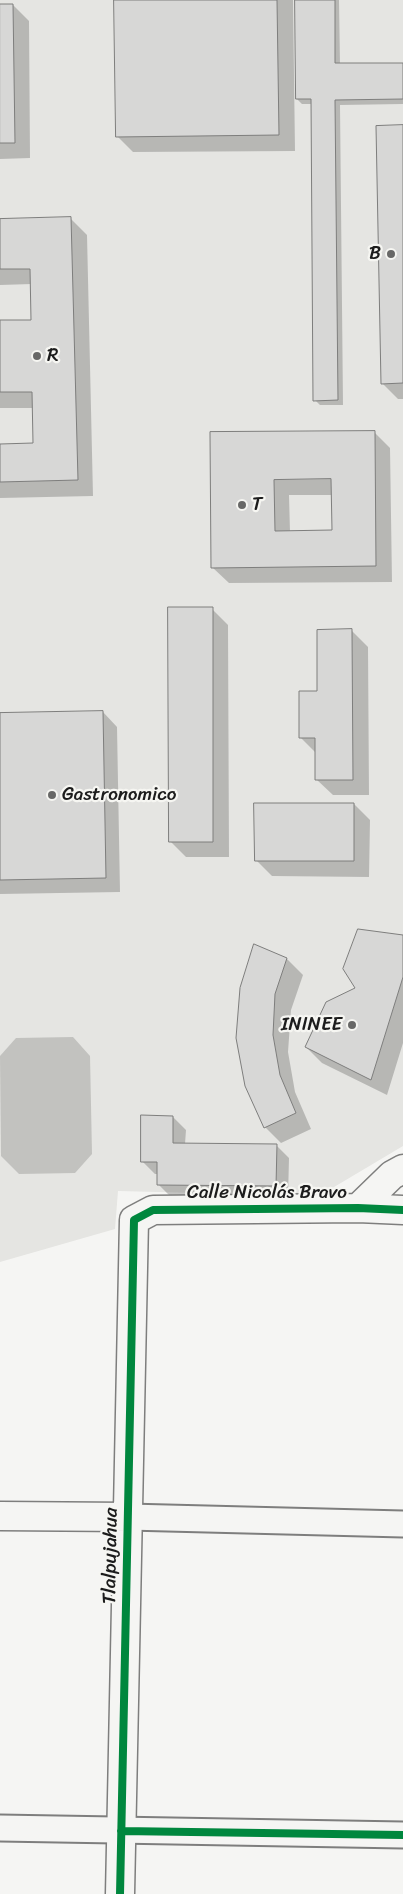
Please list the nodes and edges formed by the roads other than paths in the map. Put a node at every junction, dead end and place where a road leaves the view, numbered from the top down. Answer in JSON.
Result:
{"nodes":[{"id":1,"x":403,"y":1169,"type":"edge"},
{"id":2,"x":358,"y":1208,"type":"junction"},
{"id":3,"x":403,"y":1210,"type":"edge"},
{"id":4,"x":134,"y":1220,"type":"joint"},
{"id":5,"x":0,"y":1516,"type":"edge"},
{"id":6,"x":128,"y":1517,"type":"junction"},
{"id":7,"x":403,"y":1524,"type":"edge"},
{"id":8,"x":0,"y":1828,"type":"edge"},
{"id":9,"x":121,"y":1831,"type":"junction"},
{"id":10,"x":403,"y":1835,"type":"edge"},
{"id":11,"x":120,"y":1894,"type":"edge"}],
"edges":[{"from":1,"to":2,"type":"street"},
{"from":2,"to":3,"type":"street","name":"Calle Nicolás Bravo"},
{"from":2,"to":4,"type":"street","name":"Calle Nicolás Bravo"},
{"from":4,"to":6,"type":"street","name":"Tlalpujahua"},
{"from":5,"to":6,"type":"street"},
{"from":6,"to":7,"type":"street"},
{"from":6,"to":9,"type":"street","name":"Tlalpujahua"},
{"from":8,"to":9,"type":"street"},
{"from":9,"to":10,"type":"street"},
{"from":9,"to":11,"type":"street","name":"Tlalpujahua"}]}
